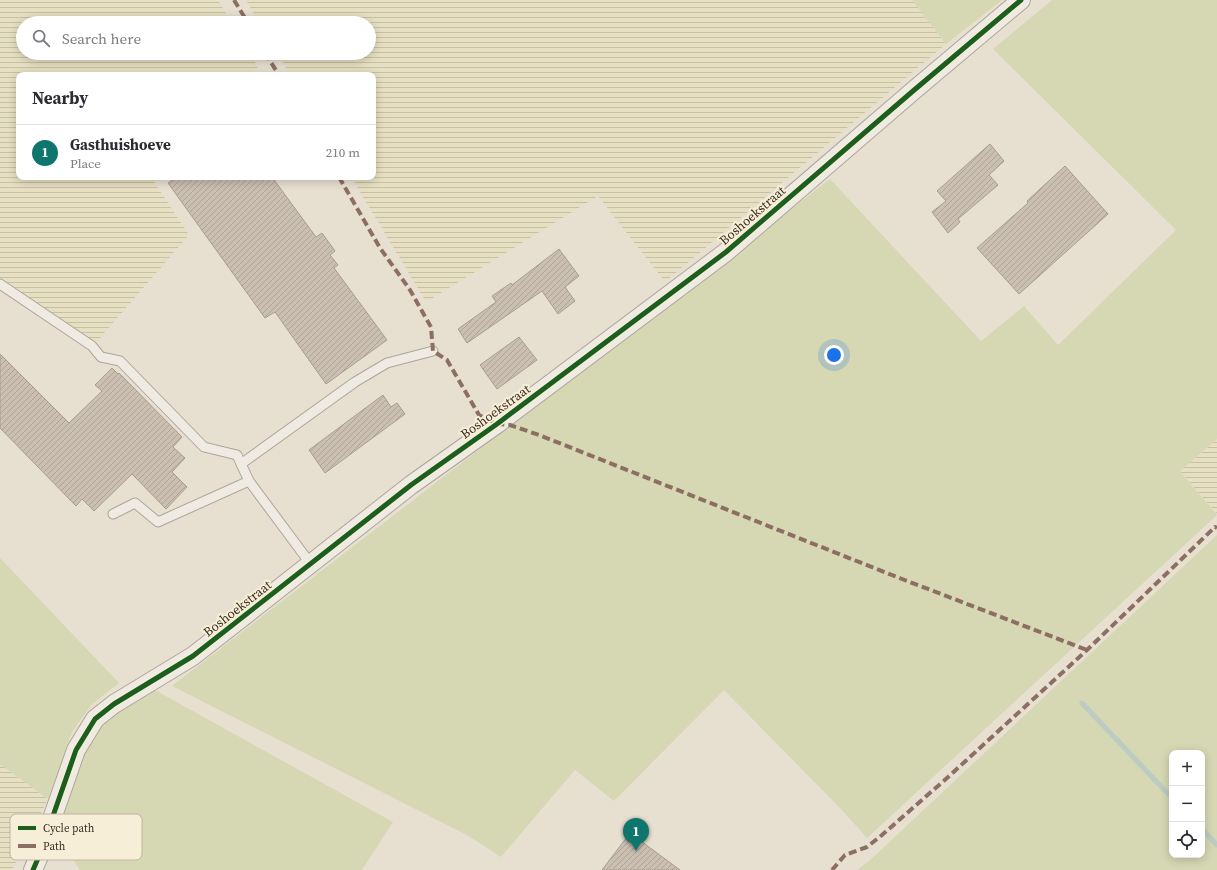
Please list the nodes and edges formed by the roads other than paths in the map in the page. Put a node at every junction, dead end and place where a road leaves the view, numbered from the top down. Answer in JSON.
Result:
{"nodes":[{"id":1,"x":1021,"y":0,"type":"edge"},
{"id":2,"x":0,"y":284,"type":"edge"},
{"id":3,"x":433,"y":351,"type":"dead end"},
{"id":4,"x":241,"y":464,"type":"junction"},
{"id":5,"x":249,"y":481,"type":"junction"},
{"id":6,"x":113,"y":514,"type":"dead end"},
{"id":7,"x":310,"y":563,"type":"junction"},
{"id":8,"x":54,"y":814,"type":"edge"},
{"id":9,"x":37,"y":860,"type":"edge"},
{"id":10,"x":33,"y":870,"type":"edge"}],
"edges":[{"from":1,"to":7,"type":"street","name":"Boshoekstraat"},
{"from":2,"to":4,"type":"lane"},
{"from":3,"to":4,"type":"lane"},
{"from":4,"to":5,"type":"lane"},
{"from":5,"to":6,"type":"lane"},
{"from":5,"to":7,"type":"lane"},
{"from":7,"to":8,"type":"street","name":"Boshoekstraat"},
{"from":9,"to":10,"type":"street","name":"Boshoekstraat"}]}
